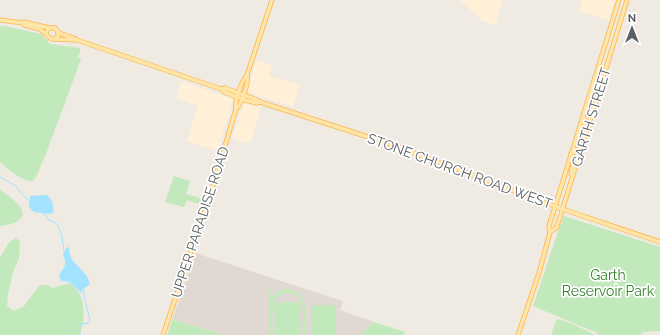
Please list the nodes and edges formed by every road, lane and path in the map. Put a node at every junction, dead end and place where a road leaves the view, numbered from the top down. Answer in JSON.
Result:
{"nodes":[{"id":1,"x":272,"y":0,"type":"edge"},
{"id":2,"x":620,"y":0,"type":"edge"},
{"id":3,"x":627,"y":0,"type":"edge"},
{"id":4,"x":0,"y":20,"type":"edge"},
{"id":5,"x":22,"y":23,"type":"junction"},
{"id":6,"x":50,"y":28,"type":"junction"},
{"id":7,"x":58,"y":32,"type":"junction"},
{"id":8,"x":47,"y":35,"type":"junction"},
{"id":9,"x":54,"y":39,"type":"junction"},
{"id":10,"x":77,"y":40,"type":"junction"},
{"id":11,"x":240,"y":96,"type":"junction"},
{"id":12,"x":584,"y":116,"type":"junction"},
{"id":13,"x":586,"y":130,"type":"junction"},
{"id":14,"x":576,"y":139,"type":"junction"},
{"id":15,"x":584,"y":140,"type":"junction"},
{"id":16,"x":571,"y":154,"type":"junction"},
{"id":17,"x":568,"y":189,"type":"junction"},
{"id":18,"x":556,"y":206,"type":"junction"},
{"id":19,"x":562,"y":209,"type":"junction"},
{"id":20,"x":550,"y":232,"type":"junction"},
{"id":21,"x":660,"y":242,"type":"edge"},
{"id":22,"x":163,"y":335,"type":"edge"},
{"id":23,"x":518,"y":335,"type":"edge"}],
"edges":[{"from":1,"to":11,"type":"main road","name":"UPPER PARADISE ROAD"},
{"from":2,"to":12,"type":"main road","name":"GARTH STREET"},
{"from":3,"to":13,"type":"main road","name":"GARTH STREET"},
{"from":4,"to":5,"type":"main road"},
{"from":5,"to":6,"type":"main road"},
{"from":5,"to":8,"type":"main road"},
{"from":6,"to":7,"type":"main road"},
{"from":6,"to":8,"type":"main road"},
{"from":7,"to":9,"type":"main road"},
{"from":7,"to":10,"type":"main road"},
{"from":8,"to":9,"type":"main road"},
{"from":9,"to":10,"type":"main road"},
{"from":10,"to":11,"type":"main road","name":"STONE CHURCH ROAD WEST"},
{"from":11,"to":18,"type":"main road","name":"STONE CHURCH ROAD WEST"},
{"from":11,"to":22,"type":"main road","name":"UPPER PARADISE ROAD"},
{"from":12,"to":13,"type":"main road"},
{"from":12,"to":14,"type":"main road","name":"GARTH STREET"},
{"from":13,"to":14,"type":"main road"},
{"from":13,"to":15,"type":"main road","name":"GARTH STREET"},
{"from":14,"to":16,"type":"main road","name":"GARTH STREET"},
{"from":15,"to":16,"type":"main road"},
{"from":15,"to":17,"type":"main road","name":"GARTH STREET"},
{"from":16,"to":17,"type":"main road"},
{"from":16,"to":18,"type":"main road","name":"GARTH STREET"},
{"from":17,"to":19,"type":"main road","name":"GARTH STREET"},
{"from":18,"to":19,"type":"main road","name":"STONE CHURCH ROAD WEST"},
{"from":18,"to":20,"type":"main road","name":"GARTH STREET"},
{"from":19,"to":20,"type":"main road","name":"GARTH STREET"},
{"from":19,"to":21,"type":"main road","name":"STONE CHURCH ROAD WEST"},
{"from":20,"to":23,"type":"main road","name":"GARTH STREET"}]}
